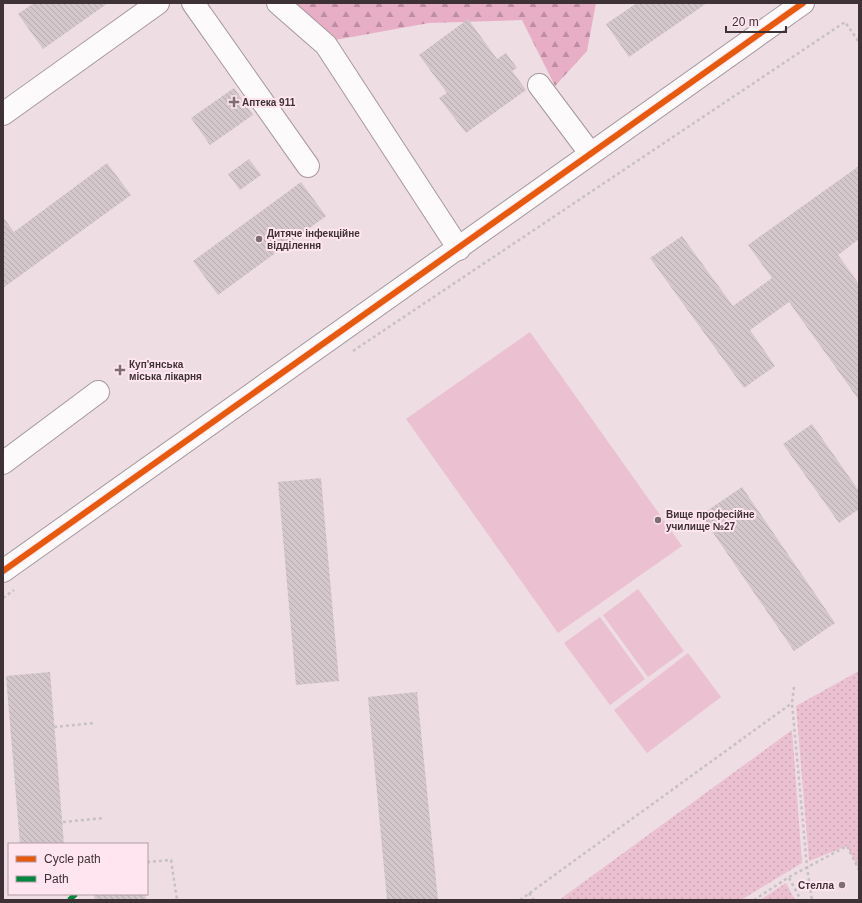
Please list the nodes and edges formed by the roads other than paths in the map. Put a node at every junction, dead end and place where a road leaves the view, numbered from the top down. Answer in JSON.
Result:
{"nodes":[{"id":1,"x":158,"y":3,"type":"edge"},
{"id":2,"x":193,"y":3,"type":"edge"},
{"id":3,"x":278,"y":3,"type":"edge"},
{"id":4,"x":803,"y":3,"type":"edge"},
{"id":5,"x":539,"y":85,"type":"dead end"},
{"id":6,"x":3,"y":114,"type":"edge"},
{"id":7,"x":590,"y":153,"type":"junction"},
{"id":8,"x":308,"y":166,"type":"dead end"},
{"id":9,"x":459,"y":248,"type":"junction"},
{"id":10,"x":98,"y":392,"type":"dead end"},
{"id":11,"x":3,"y":463,"type":"edge"},
{"id":12,"x":3,"y":571,"type":"edge"}],
"edges":[{"from":1,"to":6,"type":"street"},
{"from":2,"to":8,"type":"street"},
{"from":3,"to":9,"type":"street"},
{"from":4,"to":7,"type":"street"},
{"from":5,"to":7,"type":"street"},
{"from":7,"to":9,"type":"street"},
{"from":9,"to":12,"type":"street"},
{"from":10,"to":11,"type":"street"}]}
